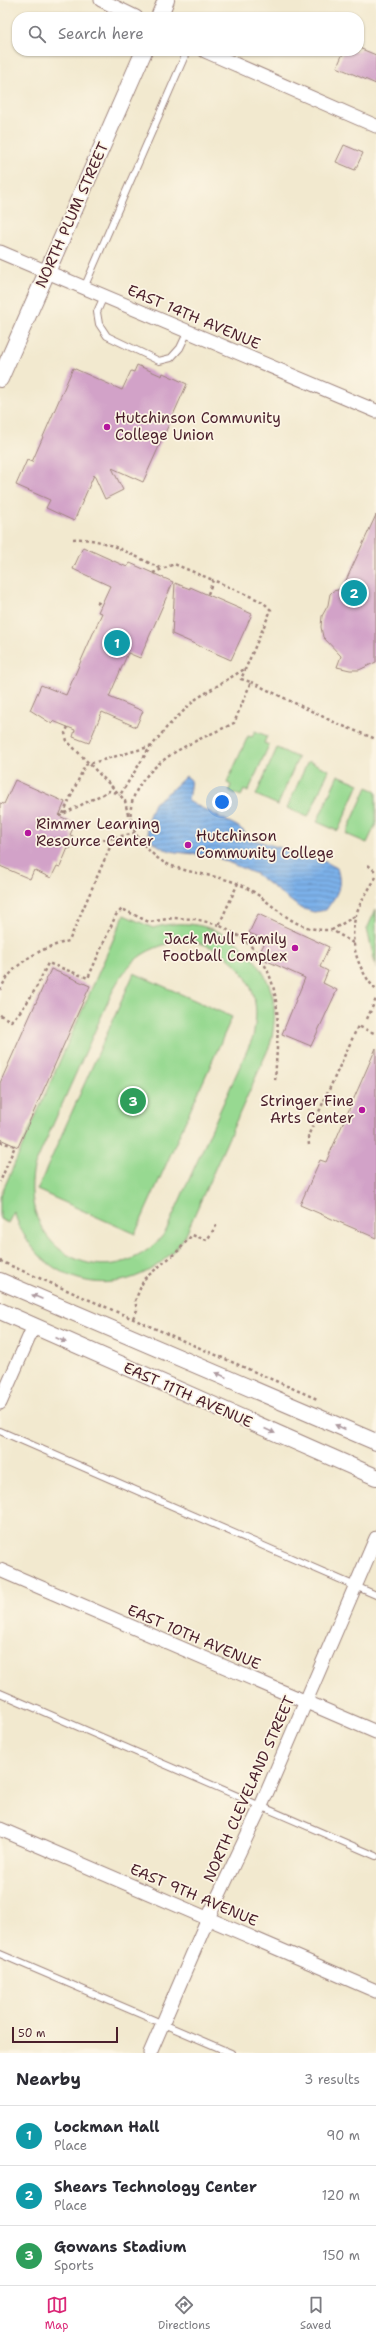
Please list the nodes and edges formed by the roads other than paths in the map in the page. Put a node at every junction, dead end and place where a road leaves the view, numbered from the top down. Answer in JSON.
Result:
{"nodes":[{"id":1,"x":101,"y":0,"type":"edge"},
{"id":2,"x":166,"y":0,"type":"edge"},
{"id":3,"x":126,"y":12,"type":"edge"},
{"id":4,"x":161,"y":12,"type":"edge"},
{"id":5,"x":142,"y":56,"type":"edge"},
{"id":6,"x":185,"y":56,"type":"edge"},
{"id":7,"x":216,"y":56,"type":"edge"},
{"id":8,"x":376,"y":126,"type":"edge"},
{"id":9,"x":0,"y":252,"type":"edge"},
{"id":10,"x":46,"y":272,"type":"junction"},
{"id":11,"x":84,"y":288,"type":"junction"},
{"id":12,"x":104,"y":296,"type":"junction"},
{"id":13,"x":188,"y":331,"type":"junction"},
{"id":14,"x":0,"y":379,"type":"edge"},
{"id":15,"x":376,"y":411,"type":"edge"},
{"id":16,"x":0,"y":1281,"type":"edge"},
{"id":17,"x":0,"y":1312,"type":"edge"},
{"id":18,"x":33,"y":1328,"type":"junction"},
{"id":19,"x":0,"y":1403,"type":"edge"},
{"id":20,"x":0,"y":1430,"type":"edge"},
{"id":21,"x":376,"y":1442,"type":"edge"},
{"id":22,"x":376,"y":1477,"type":"edge"},
{"id":23,"x":376,"y":1538,"type":"edge"},
{"id":24,"x":0,"y":1570,"type":"edge"},
{"id":25,"x":355,"y":1586,"type":"junction"},
{"id":26,"x":376,"y":1595,"type":"edge"},
{"id":27,"x":0,"y":1693,"type":"edge"},
{"id":28,"x":306,"y":1702,"type":"junction"},
{"id":29,"x":376,"y":1732,"type":"edge"},
{"id":30,"x":261,"y":1806,"type":"junction"},
{"id":31,"x":0,"y":1829,"type":"edge"},
{"id":32,"x":376,"y":1856,"type":"edge"},
{"id":33,"x":208,"y":1918,"type":"junction"},
{"id":34,"x":0,"y":1954,"type":"edge"},
{"id":35,"x":376,"y":1991,"type":"edge"},
{"id":36,"x":163,"y":2023,"type":"junction"},
{"id":37,"x":150,"y":2053,"type":"edge"},
{"id":38,"x":231,"y":2053,"type":"edge"}],
"edges":[{"from":1,"to":3,"type":"street"},
{"from":2,"to":4,"type":"street"},
{"from":5,"to":10,"type":"street","name":"NORTH PLUM STREET"},
{"from":6,"to":11,"type":"lane"},
{"from":7,"to":8,"type":"street"},
{"from":9,"to":10,"type":"street","name":"EAST 14TH AVENUE"},
{"from":10,"to":11,"type":"street","name":"EAST 14TH AVENUE"},
{"from":10,"to":14,"type":"street","name":"NORTH PLUM STREET"},
{"from":11,"to":12,"type":"street","name":"EAST 14TH AVENUE"},
{"from":12,"to":13,"type":"street","name":"EAST 14TH AVENUE"},
{"from":12,"to":13,"type":"lane"},
{"from":13,"to":15,"type":"street","name":"EAST 14TH AVENUE"},
{"from":21,"to":16,"type":"street","name":"EAST 11TH AVENUE","one_way":true},
{"from":17,"to":18,"type":"street","name":"EAST 11TH AVENUE"},
{"from":18,"to":19,"type":"street"},
{"from":18,"to":22,"type":"street","name":"EAST 11TH AVENUE","one_way":true},
{"from":20,"to":25,"type":"lane"},
{"from":23,"to":25,"type":"street","name":"NORTH CLEVELAND STREET"},
{"from":24,"to":28,"type":"street","name":"EAST 10TH AVENUE"},
{"from":25,"to":26,"type":"lane"},
{"from":25,"to":28,"type":"street","name":"NORTH CLEVELAND STREET"},
{"from":27,"to":30,"type":"lane"},
{"from":28,"to":29,"type":"street","name":"EAST 10TH AVENUE"},
{"from":28,"to":30,"type":"street","name":"NORTH CLEVELAND STREET"},
{"from":30,"to":32,"type":"lane"},
{"from":30,"to":33,"type":"street","name":"NORTH CLEVELAND STREET"},
{"from":31,"to":33,"type":"street","name":"EAST 9TH AVENUE"},
{"from":33,"to":35,"type":"street","name":"EAST 9TH AVENUE"},
{"from":33,"to":36,"type":"street","name":"NORTH CLEVELAND STREET"},
{"from":34,"to":36,"type":"lane"},
{"from":36,"to":37,"type":"street","name":"NORTH CLEVELAND STREET"},
{"from":36,"to":38,"type":"lane"}]}
